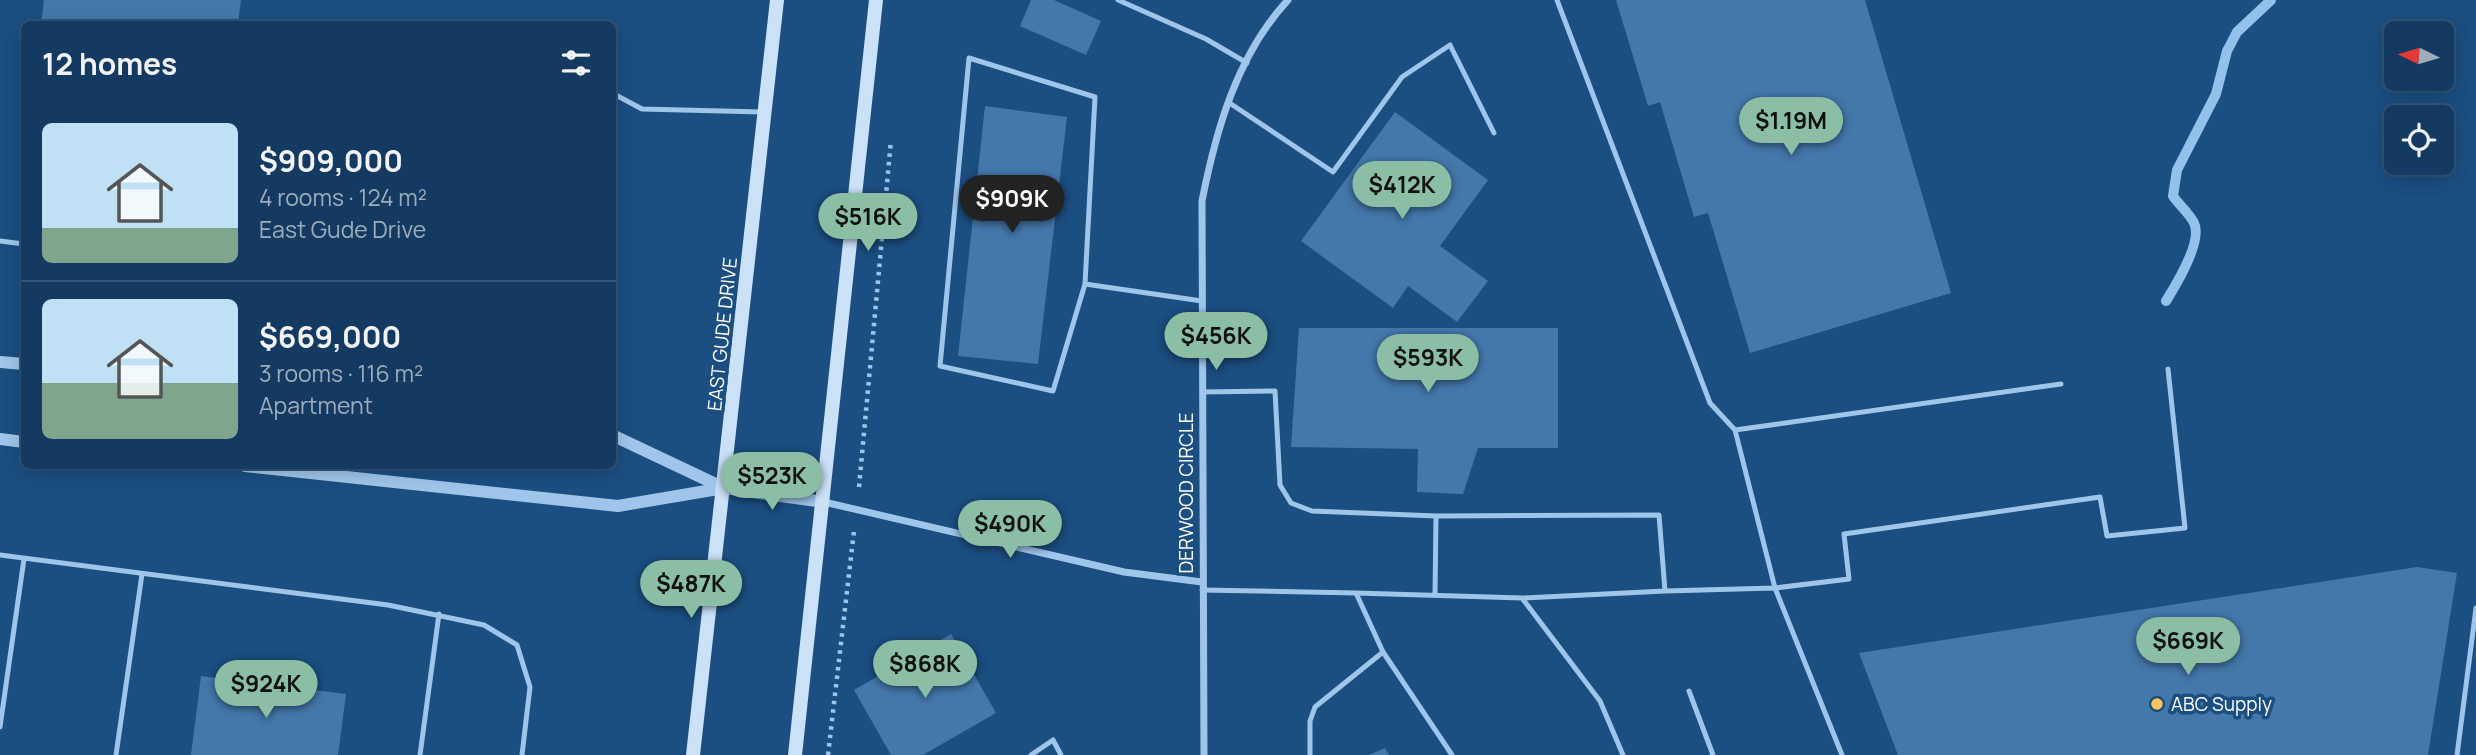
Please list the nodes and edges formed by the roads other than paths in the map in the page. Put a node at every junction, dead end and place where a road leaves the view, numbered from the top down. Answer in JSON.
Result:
{"nodes":[{"id":1,"x":777,"y":0,"type":"edge"},
{"id":2,"x":876,"y":0,"type":"edge"},
{"id":3,"x":1118,"y":0,"type":"edge"},
{"id":4,"x":1288,"y":0,"type":"edge"},
{"id":5,"x":1557,"y":0,"type":"edge"},
{"id":6,"x":1247,"y":63,"type":"junction"},
{"id":7,"x":616,"y":95,"type":"edge"},
{"id":8,"x":1228,"y":102,"type":"junction"},
{"id":9,"x":765,"y":112,"type":"junction"},
{"id":10,"x":1493,"y":133,"type":"dead end"},
{"id":11,"x":0,"y":241,"type":"edge"},
{"id":12,"x":21,"y":244,"type":"edge"},
{"id":13,"x":1085,"y":284,"type":"junction"},
{"id":14,"x":1202,"y":301,"type":"junction"},
{"id":15,"x":0,"y":362,"type":"edge"},
{"id":16,"x":21,"y":364,"type":"edge"},
{"id":17,"x":2168,"y":369,"type":"dead end"},
{"id":18,"x":2061,"y":384,"type":"dead end"},
{"id":19,"x":1202,"y":392,"type":"junction"},
{"id":20,"x":1735,"y":430,"type":"junction"},
{"id":21,"x":616,"y":437,"type":"edge"},
{"id":22,"x":0,"y":439,"type":"edge"},
{"id":23,"x":21,"y":442,"type":"edge"},
{"id":24,"x":273,"y":469,"type":"edge"},
{"id":25,"x":724,"y":488,"type":"junction"},
{"id":26,"x":824,"y":502,"type":"junction"},
{"id":27,"x":1436,"y":516,"type":"junction"},
{"id":28,"x":0,"y":555,"type":"edge"},
{"id":29,"x":23,"y":559,"type":"junction"},
{"id":30,"x":142,"y":575,"type":"junction"},
{"id":31,"x":1202,"y":586,"type":"junction"},
{"id":32,"x":1775,"y":589,"type":"junction"},
{"id":33,"x":1665,"y":591,"type":"junction"},
{"id":34,"x":1356,"y":593,"type":"junction"},
{"id":35,"x":1435,"y":596,"type":"junction"},
{"id":36,"x":1522,"y":598,"type":"junction"},
{"id":37,"x":2476,"y":608,"type":"edge"},
{"id":38,"x":439,"y":614,"type":"junction"},
{"id":39,"x":1383,"y":652,"type":"junction"},
{"id":40,"x":1689,"y":691,"type":"dead end"},
{"id":41,"x":0,"y":727,"type":"edge"},
{"id":42,"x":116,"y":755,"type":"edge"},
{"id":43,"x":421,"y":755,"type":"edge"},
{"id":44,"x":522,"y":755,"type":"edge"},
{"id":45,"x":693,"y":755,"type":"edge"},
{"id":46,"x":795,"y":755,"type":"edge"},
{"id":47,"x":1031,"y":755,"type":"edge"},
{"id":48,"x":1061,"y":755,"type":"edge"},
{"id":49,"x":1204,"y":755,"type":"edge"},
{"id":50,"x":1310,"y":755,"type":"edge"},
{"id":51,"x":1452,"y":755,"type":"edge"},
{"id":52,"x":1623,"y":755,"type":"edge"},
{"id":53,"x":1713,"y":755,"type":"edge"},
{"id":54,"x":1842,"y":755,"type":"edge"},
{"id":55,"x":2457,"y":755,"type":"edge"}],
"edges":[{"from":1,"to":9,"type":"main road","name":"EAST GUDE DRIVE"},
{"from":2,"to":26,"type":"main road"},
{"from":3,"to":6,"type":"lane"},
{"from":4,"to":6,"type":"street","name":"DERWOOD CIRCLE"},
{"from":5,"to":20,"type":"lane"},
{"from":6,"to":8,"type":"street","name":"DERWOOD CIRCLE"},
{"from":7,"to":9,"type":"lane"},
{"from":8,"to":10,"type":"lane"},
{"from":8,"to":14,"type":"street","name":"DERWOOD CIRCLE"},
{"from":9,"to":25,"type":"main road","name":"EAST GUDE DRIVE"},
{"from":11,"to":12,"type":"lane"},
{"from":13,"to":13,"type":"lane"},
{"from":13,"to":14,"type":"lane"},
{"from":14,"to":19,"type":"street","name":"DERWOOD CIRCLE"},
{"from":15,"to":16,"type":"street"},
{"from":17,"to":32,"type":"lane"},
{"from":18,"to":20,"type":"lane"},
{"from":19,"to":27,"type":"lane"},
{"from":19,"to":31,"type":"street","name":"DERWOOD CIRCLE"},
{"from":20,"to":32,"type":"lane"},
{"from":21,"to":25,"type":"street"},
{"from":22,"to":23,"type":"street"},
{"from":24,"to":25,"type":"street"},
{"from":25,"to":26,"type":"street"},
{"from":25,"to":45,"type":"main road","name":"EAST GUDE DRIVE"},
{"from":26,"to":31,"type":"street"},
{"from":26,"to":46,"type":"main road"},
{"from":27,"to":33,"type":"lane"},
{"from":27,"to":35,"type":"lane"},
{"from":28,"to":29,"type":"lane"},
{"from":29,"to":30,"type":"lane"},
{"from":29,"to":41,"type":"lane"},
{"from":30,"to":38,"type":"lane"},
{"from":30,"to":42,"type":"lane"},
{"from":31,"to":34,"type":"lane"},
{"from":31,"to":49,"type":"street","name":"DERWOOD CIRCLE"},
{"from":32,"to":33,"type":"lane"},
{"from":32,"to":54,"type":"lane"},
{"from":33,"to":36,"type":"lane"},
{"from":34,"to":35,"type":"lane"},
{"from":34,"to":39,"type":"lane"},
{"from":35,"to":36,"type":"lane"},
{"from":36,"to":52,"type":"lane"},
{"from":37,"to":55,"type":"lane"},
{"from":38,"to":43,"type":"lane"},
{"from":38,"to":44,"type":"lane"},
{"from":39,"to":50,"type":"lane"},
{"from":39,"to":51,"type":"lane"},
{"from":40,"to":53,"type":"lane"},
{"from":47,"to":48,"type":"lane"}]}
